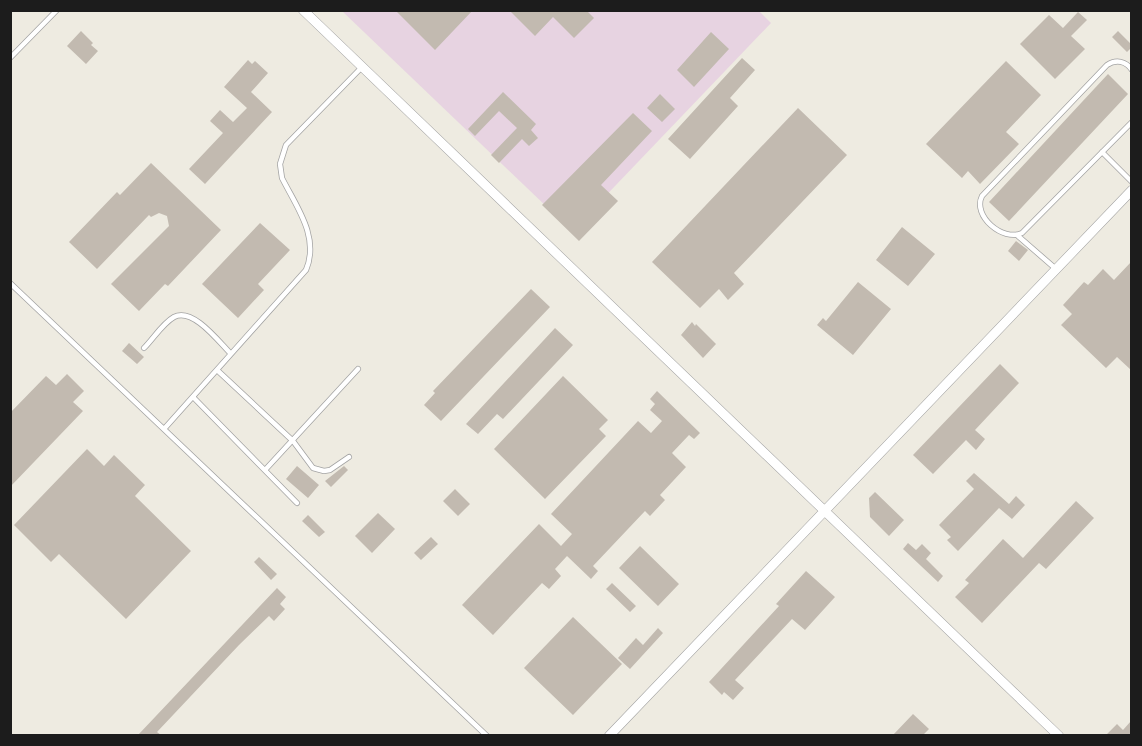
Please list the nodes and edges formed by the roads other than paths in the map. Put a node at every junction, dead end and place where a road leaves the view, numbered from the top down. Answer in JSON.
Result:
{"nodes":[{"id":1,"x":57,"y":10,"type":"edge"},
{"id":2,"x":303,"y":10,"type":"edge"},
{"id":3,"x":10,"y":58,"type":"edge"},
{"id":4,"x":362,"y":67,"type":"junction"},
{"id":5,"x":1131,"y":70,"type":"edge"},
{"id":6,"x":1131,"y":122,"type":"edge"},
{"id":7,"x":1102,"y":152,"type":"junction"},
{"id":8,"x":1131,"y":182,"type":"edge"},
{"id":9,"x":1131,"y":190,"type":"edge"},
{"id":10,"x":1018,"y":236,"type":"junction"},
{"id":11,"x":1056,"y":269,"type":"junction"},
{"id":12,"x":10,"y":283,"type":"edge"},
{"id":13,"x":144,"y":348,"type":"dead end"},
{"id":14,"x":231,"y":354,"type":"junction"},
{"id":15,"x":358,"y":369,"type":"dead end"},
{"id":16,"x":218,"y":370,"type":"junction"},
{"id":17,"x":193,"y":397,"type":"junction"},
{"id":18,"x":164,"y":429,"type":"junction"},
{"id":19,"x":293,"y":441,"type":"junction"},
{"id":20,"x":349,"y":458,"type":"dead end"},
{"id":21,"x":265,"y":470,"type":"junction"},
{"id":22,"x":297,"y":503,"type":"dead end"},
{"id":23,"x":824,"y":511,"type":"junction"},
{"id":24,"x":487,"y":735,"type":"edge"},
{"id":25,"x":609,"y":735,"type":"edge"},
{"id":26,"x":1059,"y":735,"type":"edge"}],
"edges":[{"from":1,"to":3,"type":"lane"},
{"from":2,"to":4,"type":"street"},
{"from":4,"to":14,"type":"lane"},
{"from":4,"to":23,"type":"street"},
{"from":5,"to":10,"type":"lane"},
{"from":6,"to":7,"type":"lane"},
{"from":7,"to":8,"type":"lane"},
{"from":7,"to":10,"type":"lane"},
{"from":9,"to":11,"type":"street"},
{"from":10,"to":11,"type":"lane"},
{"from":11,"to":23,"type":"street"},
{"from":12,"to":18,"type":"lane"},
{"from":13,"to":14,"type":"lane"},
{"from":14,"to":16,"type":"lane"},
{"from":15,"to":19,"type":"lane"},
{"from":16,"to":17,"type":"lane"},
{"from":16,"to":19,"type":"lane"},
{"from":17,"to":18,"type":"lane"},
{"from":17,"to":21,"type":"lane"},
{"from":18,"to":24,"type":"lane"},
{"from":19,"to":20,"type":"lane"},
{"from":19,"to":21,"type":"lane"},
{"from":21,"to":22,"type":"lane"},
{"from":23,"to":25,"type":"street"},
{"from":23,"to":26,"type":"street"}]}
